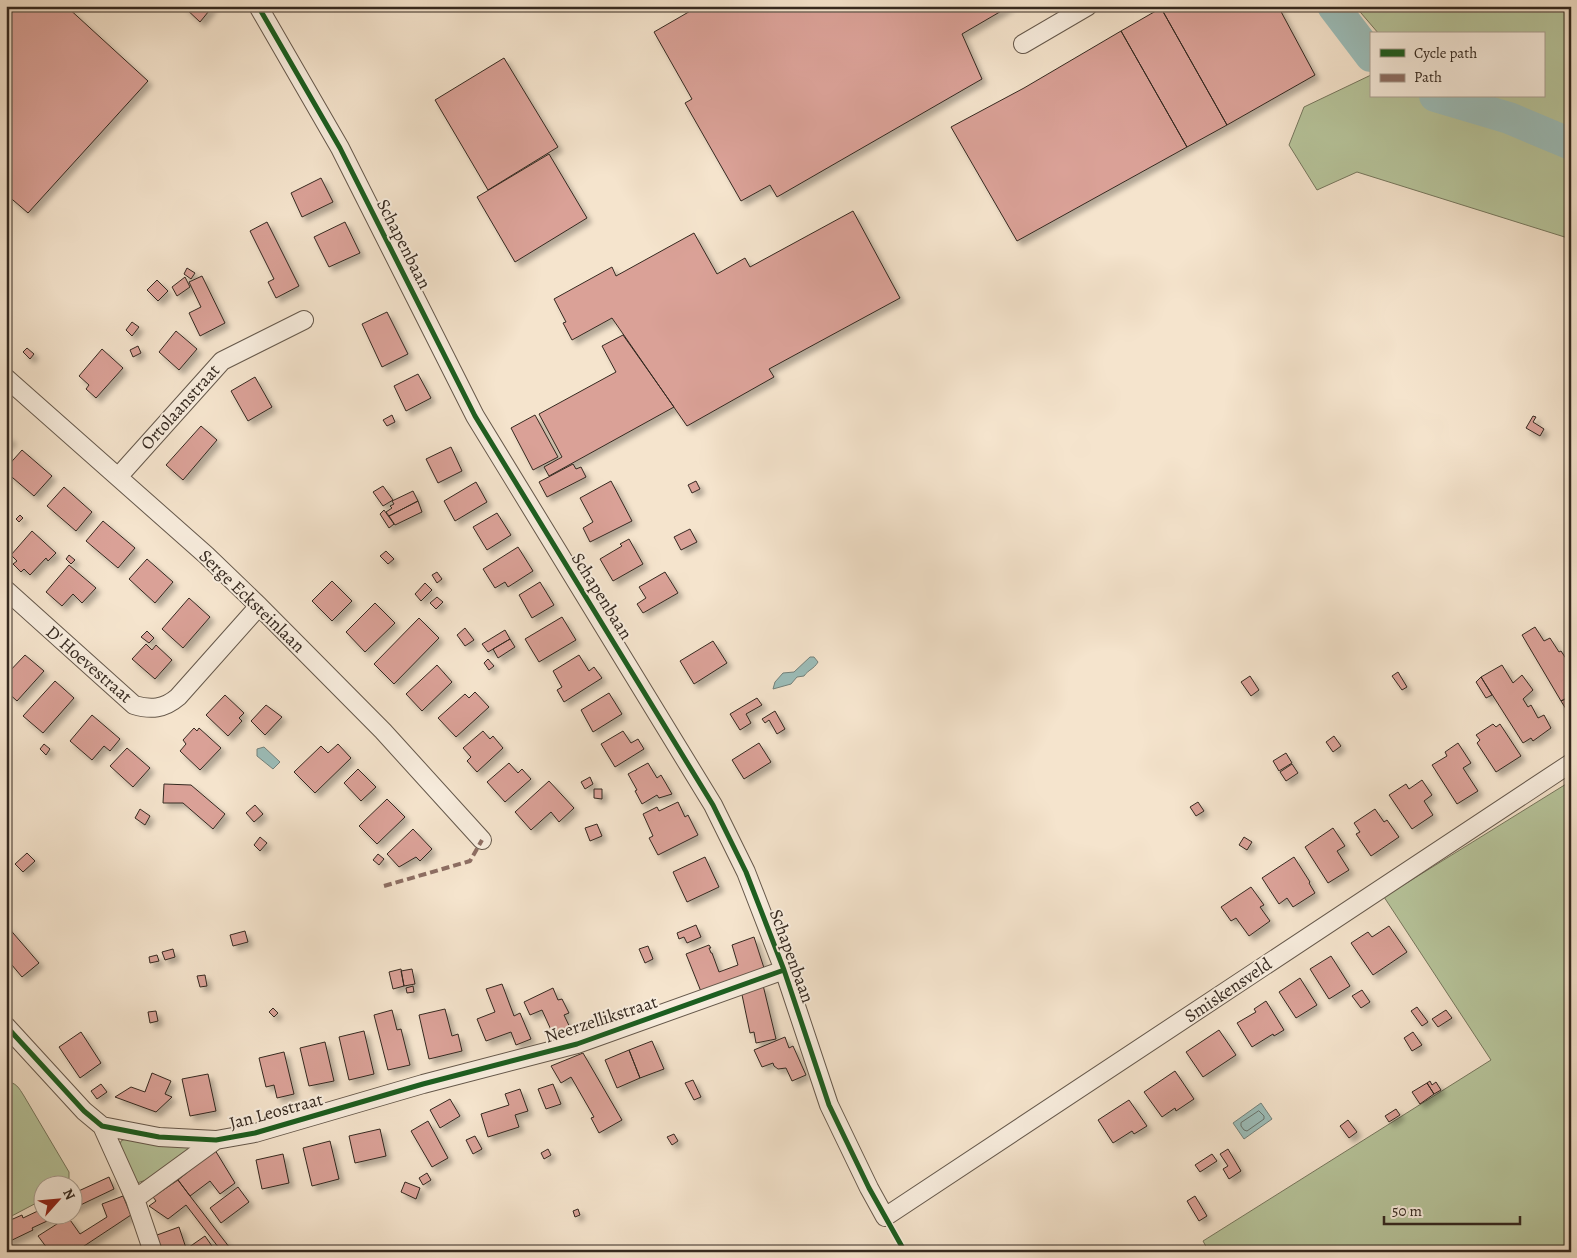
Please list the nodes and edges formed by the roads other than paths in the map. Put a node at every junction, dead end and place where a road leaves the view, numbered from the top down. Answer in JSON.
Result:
{"nodes":[{"id":1,"x":258,"y":6,"type":"edge"},
{"id":2,"x":1088,"y":6,"type":"edge"},
{"id":3,"x":1023,"y":44,"type":"dead end"},
{"id":4,"x":304,"y":320,"type":"dead end"},
{"id":5,"x":6,"y":378,"type":"edge"},
{"id":6,"x":118,"y":477,"type":"junction"},
{"id":7,"x":6,"y":590,"type":"edge"},
{"id":8,"x":259,"y":606,"type":"junction"},
{"id":9,"x":1571,"y":763,"type":"edge"},
{"id":10,"x":482,"y":840,"type":"dead end"},
{"id":11,"x":784,"y":970,"type":"junction"},
{"id":12,"x":6,"y":1026,"type":"edge"},
{"id":13,"x":423,"y":1084,"type":"joint"},
{"id":14,"x":102,"y":1126,"type":"junction"},
{"id":15,"x":216,"y":1140,"type":"junction"},
{"id":16,"x":135,"y":1199,"type":"junction"},
{"id":17,"x":885,"y":1217,"type":"joint"},
{"id":18,"x":153,"y":1252,"type":"edge"}],
"edges":[{"from":1,"to":11,"type":"street","name":"Schapenbaan"},
{"from":2,"to":3,"type":"street"},
{"from":4,"to":6,"type":"street","name":"Ortolaanstraat"},
{"from":5,"to":6,"type":"street","name":"Serge Ecksteinlaan"},
{"from":6,"to":8,"type":"street","name":"Serge Ecksteinlaan"},
{"from":7,"to":8,"type":"street","name":"D' Hoevestraat"},
{"from":8,"to":10,"type":"street","name":"Serge Ecksteinlaan"},
{"from":9,"to":17,"type":"street","name":"Smiskensveld"},
{"from":11,"to":13,"type":"street","name":"Neerzellikstraat"},
{"from":11,"to":17,"type":"street","name":"Schapenbaan"},
{"from":12,"to":14,"type":"street"},
{"from":13,"to":15,"type":"street","name":"Jan Leostraat"},
{"from":14,"to":15,"type":"street","name":"Jan Leostraat"},
{"from":14,"to":16,"type":"street"},
{"from":15,"to":16,"type":"street","name":"Jan Leostraat"},
{"from":16,"to":18,"type":"street"}]}
